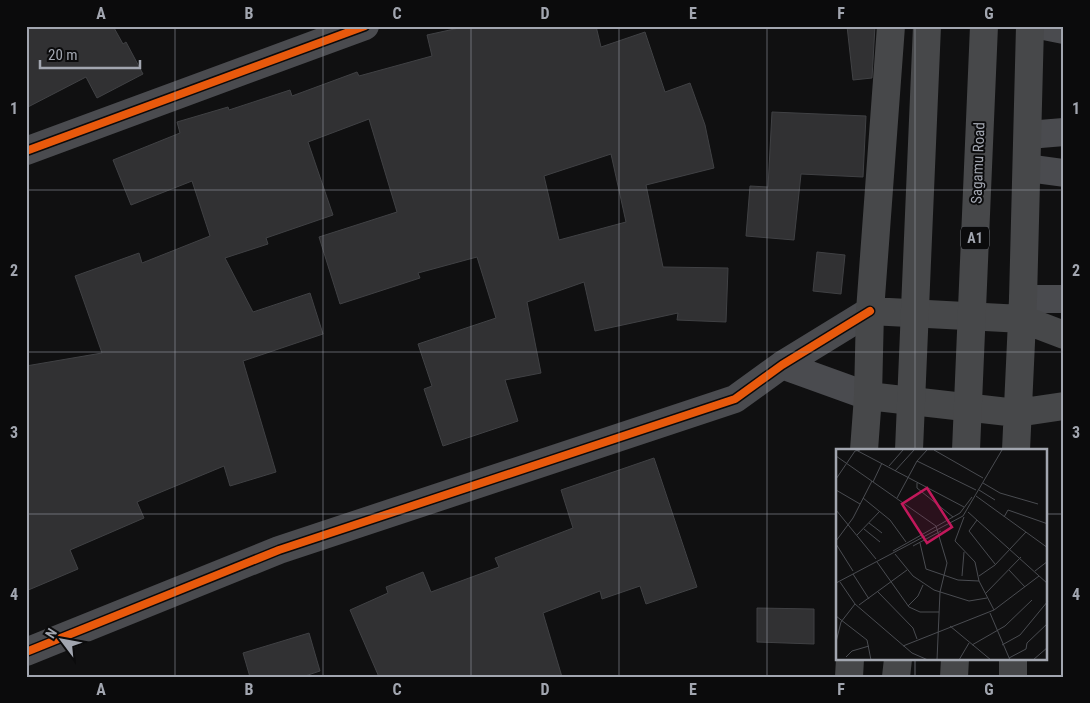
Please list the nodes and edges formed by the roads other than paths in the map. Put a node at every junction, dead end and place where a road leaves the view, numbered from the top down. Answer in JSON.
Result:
{"nodes":[{"id":1,"x":366,"y":26,"type":"edge"},
{"id":2,"x":891,"y":26,"type":"edge"},
{"id":3,"x":927,"y":26,"type":"edge"},
{"id":4,"x":984,"y":26,"type":"edge"},
{"id":5,"x":1030,"y":26,"type":"edge"},
{"id":6,"x":1044,"y":26,"type":"edge"},
{"id":7,"x":1064,"y":30,"type":"edge"},
{"id":8,"x":1064,"y":132,"type":"edge"},
{"id":9,"x":1028,"y":135,"type":"junction"},
{"id":10,"x":26,"y":151,"type":"edge"},
{"id":11,"x":1027,"y":168,"type":"junction"},
{"id":12,"x":1064,"y":173,"type":"edge"},
{"id":13,"x":1064,"y":299,"type":"edge"},
{"id":14,"x":1023,"y":309,"type":"junction"},
{"id":15,"x":870,"y":311,"type":"junction"},
{"id":16,"x":1064,"y":335,"type":"edge"},
{"id":17,"x":782,"y":365,"type":"junction"},
{"id":18,"x":868,"y":396,"type":"junction"},
{"id":19,"x":1064,"y":406,"type":"edge"},
{"id":20,"x":1018,"y":413,"type":"junction"},
{"id":21,"x":864,"y":449,"type":"edge"},
{"id":22,"x":909,"y":449,"type":"edge"},
{"id":23,"x":966,"y":449,"type":"edge"},
{"id":24,"x":1016,"y":449,"type":"edge"},
{"id":25,"x":26,"y":652,"type":"edge"},
{"id":26,"x":850,"y":660,"type":"edge"},
{"id":27,"x":898,"y":660,"type":"edge"},
{"id":28,"x":955,"y":660,"type":"edge"},
{"id":29,"x":1013,"y":660,"type":"edge"},
{"id":30,"x":849,"y":677,"type":"edge"},
{"id":31,"x":896,"y":677,"type":"edge"},
{"id":32,"x":954,"y":677,"type":"edge"},
{"id":33,"x":1013,"y":677,"type":"edge"}],
"edges":[{"from":1,"to":10,"type":"street"},
{"from":2,"to":15,"type":"main road"},
{"from":3,"to":22,"type":"main road","bridge":true},
{"from":4,"to":23,"type":"main road","name":"Sagamu Road","number":"A1","bridge":true},
{"from":5,"to":9,"type":"main road"},
{"from":6,"to":7,"type":"street"},
{"from":8,"to":9,"type":"street"},
{"from":9,"to":11,"type":"main road"},
{"from":11,"to":12,"type":"street"},
{"from":11,"to":14,"type":"main road"},
{"from":13,"to":14,"type":"street"},
{"from":14,"to":15,"type":"main road"},
{"from":14,"to":16,"type":"main road"},
{"from":14,"to":20,"type":"main road"},
{"from":15,"to":17,"type":"street"},
{"from":15,"to":18,"type":"main road"},
{"from":17,"to":18,"type":"street"},
{"from":17,"to":25,"type":"street"},
{"from":18,"to":20,"type":"main road"},
{"from":18,"to":21,"type":"main road"},
{"from":19,"to":20,"type":"main road"},
{"from":20,"to":24,"type":"main road"},
{"from":26,"to":30,"type":"main road"},
{"from":27,"to":31,"type":"main road"},
{"from":28,"to":32,"type":"main road"},
{"from":29,"to":33,"type":"main road"}]}
